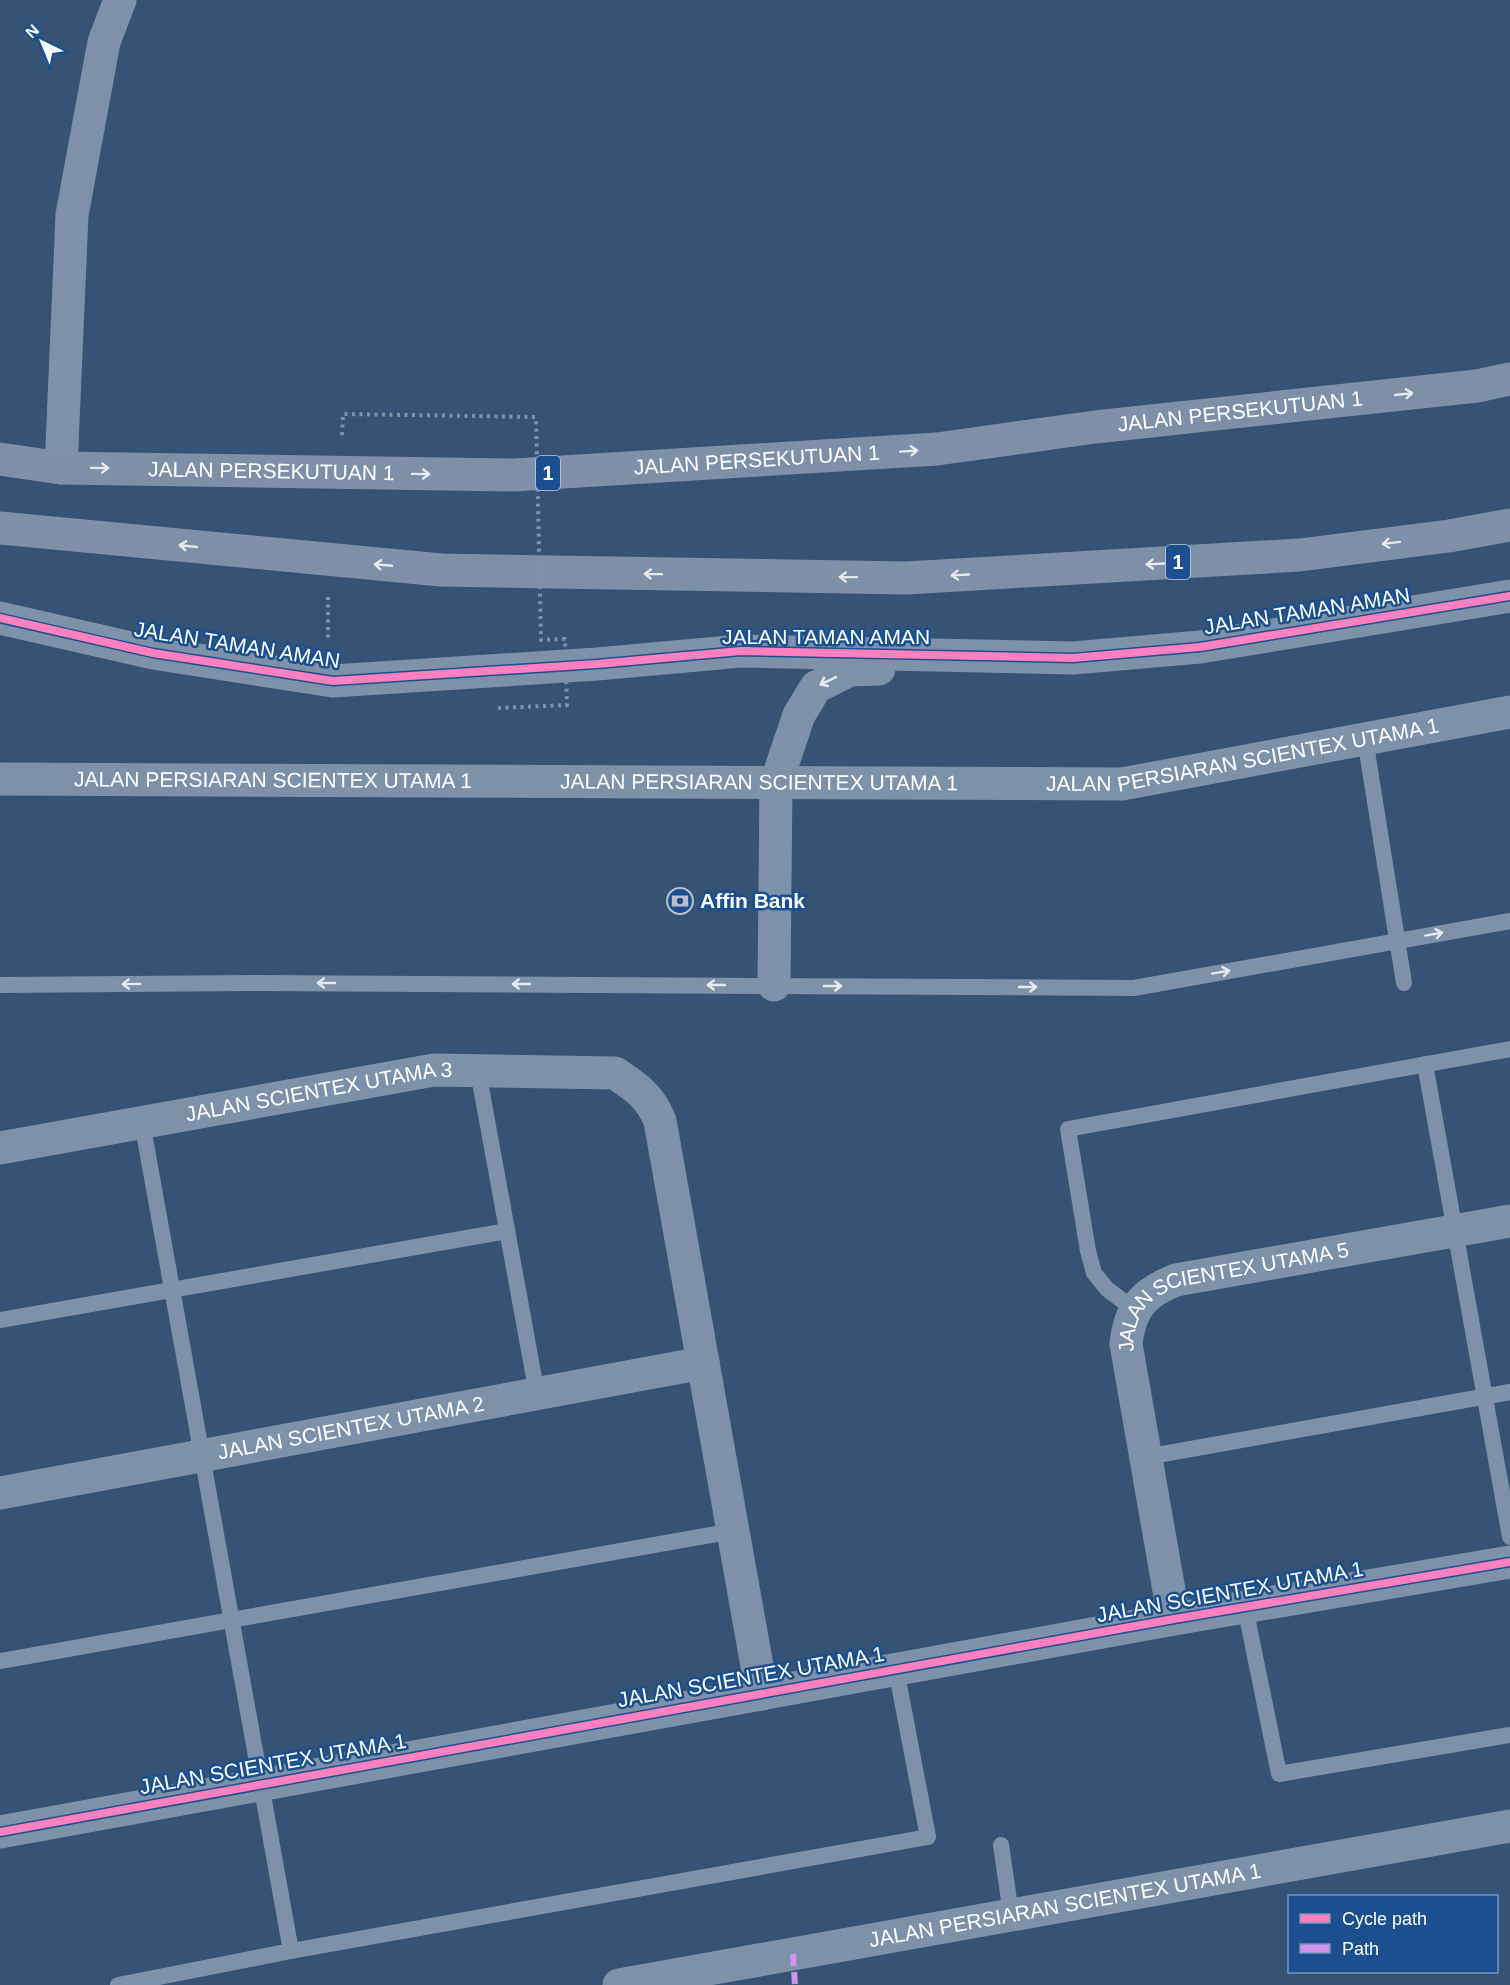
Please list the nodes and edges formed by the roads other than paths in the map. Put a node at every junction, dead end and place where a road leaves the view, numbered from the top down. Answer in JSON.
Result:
{"nodes":[{"id":1,"x":120,"y":0,"type":"edge"},
{"id":2,"x":1510,"y":380,"type":"edge"},
{"id":3,"x":1477,"y":386,"type":"junction"},
{"id":4,"x":1510,"y":391,"type":"edge"},
{"id":5,"x":0,"y":459,"type":"edge"},
{"id":6,"x":61,"y":468,"type":"junction"},
{"id":7,"x":1510,"y":507,"type":"edge"},
{"id":8,"x":1510,"y":525,"type":"edge"},
{"id":9,"x":0,"y":528,"type":"edge"},
{"id":10,"x":1449,"y":536,"type":"junction"},
{"id":11,"x":1510,"y":596,"type":"edge"},
{"id":12,"x":0,"y":618,"type":"edge"},
{"id":13,"x":1073,"y":658,"type":"junction"},
{"id":14,"x":1510,"y":712,"type":"edge"},
{"id":15,"x":1365,"y":739,"type":"junction"},
{"id":16,"x":0,"y":779,"type":"edge"},
{"id":17,"x":776,"y":783,"type":"junction"},
{"id":18,"x":1510,"y":921,"type":"edge"},
{"id":19,"x":1398,"y":941,"type":"junction"},
{"id":20,"x":1404,"y":983,"type":"dead end"},
{"id":21,"x":0,"y":985,"type":"edge"},
{"id":22,"x":774,"y":985,"type":"junction"},
{"id":23,"x":1510,"y":1049,"type":"edge"},
{"id":24,"x":1425,"y":1064,"type":"junction"},
{"id":25,"x":478,"y":1071,"type":"junction"},
{"id":26,"x":142,"y":1122,"type":"junction"},
{"id":27,"x":0,"y":1148,"type":"edge"},
{"id":28,"x":1510,"y":1221,"type":"edge"},
{"id":29,"x":507,"y":1231,"type":"junction"},
{"id":30,"x":1455,"y":1231,"type":"junction"},
{"id":31,"x":173,"y":1290,"type":"junction"},
{"id":32,"x":1135,"y":1310,"type":"junction"},
{"id":33,"x":0,"y":1320,"type":"edge"},
{"id":34,"x":703,"y":1363,"type":"junction"},
{"id":35,"x":1510,"y":1392,"type":"edge"},
{"id":36,"x":537,"y":1394,"type":"junction"},
{"id":37,"x":1485,"y":1397,"type":"junction"},
{"id":38,"x":202,"y":1456,"type":"junction"},
{"id":39,"x":1146,"y":1457,"type":"junction"},
{"id":40,"x":0,"y":1493,"type":"edge"},
{"id":41,"x":733,"y":1531,"type":"junction"},
{"id":42,"x":1510,"y":1537,"type":"edge"},
{"id":43,"x":1510,"y":1562,"type":"edge"},
{"id":44,"x":1245,"y":1607,"type":"junction"},
{"id":45,"x":1174,"y":1619,"type":"junction"},
{"id":46,"x":231,"y":1620,"type":"junction"},
{"id":47,"x":0,"y":1661,"type":"edge"},
{"id":48,"x":896,"y":1669,"type":"junction"},
{"id":49,"x":762,"y":1694,"type":"junction"},
{"id":50,"x":1510,"y":1735,"type":"edge"},
{"id":51,"x":261,"y":1785,"type":"junction"},
{"id":52,"x":1510,"y":1826,"type":"edge"},
{"id":53,"x":0,"y":1832,"type":"edge"},
{"id":54,"x":1001,"y":1845,"type":"dead end"},
{"id":55,"x":1011,"y":1914,"type":"junction"},
{"id":56,"x":291,"y":1951,"type":"junction"},
{"id":57,"x":118,"y":1985,"type":"edge"},
{"id":58,"x":619,"y":1985,"type":"edge"}],
"edges":[{"from":1,"to":6,"type":"street"},
{"from":2,"to":3,"type":"highway","name":"JALAN PERSEKUTUAN 1","number":"1"},
{"from":3,"to":4,"type":"highway"},
{"from":6,"to":3,"type":"highway","name":"JALAN PERSEKUTUAN 1","number":"1","one_way":true},
{"from":5,"to":6,"type":"highway","name":"JALAN PERSEKUTUAN 1","number":"1"},
{"from":7,"to":10,"type":"highway"},
{"from":8,"to":10,"type":"highway","number":"1"},
{"from":10,"to":9,"type":"highway","number":"1","one_way":true},
{"from":11,"to":13,"type":"street","name":"JALAN TAMAN AMAN"},
{"from":12,"to":13,"type":"street","name":"JALAN TAMAN AMAN"},
{"from":13,"to":17,"type":"street","one_way":true},
{"from":14,"to":15,"type":"street","name":"JALAN PERSIARAN SCIENTEX UTAMA 1"},
{"from":15,"to":17,"type":"street","name":"JALAN PERSIARAN SCIENTEX UTAMA 1"},
{"from":15,"to":19,"type":"lane"},
{"from":16,"to":17,"type":"street","name":"JALAN PERSIARAN SCIENTEX UTAMA 1"},
{"from":17,"to":22,"type":"street"},
{"from":19,"to":18,"type":"lane","one_way":true},
{"from":19,"to":20,"type":"lane"},
{"from":22,"to":19,"type":"lane","one_way":true},
{"from":22,"to":21,"type":"lane","one_way":true},
{"from":23,"to":24,"type":"lane"},
{"from":24,"to":30,"type":"lane"},
{"from":24,"to":32,"type":"lane"},
{"from":25,"to":26,"type":"street","name":"JALAN SCIENTEX UTAMA 3"},
{"from":25,"to":29,"type":"lane"},
{"from":25,"to":34,"type":"street","name":"JALAN SCIENTEX UTAMA 3"},
{"from":26,"to":27,"type":"street","name":"JALAN SCIENTEX UTAMA 3"},
{"from":26,"to":31,"type":"lane"},
{"from":28,"to":30,"type":"street","name":"JALAN SCIENTEX UTAMA 5"},
{"from":29,"to":31,"type":"lane"},
{"from":29,"to":36,"type":"lane"},
{"from":30,"to":32,"type":"street","name":"JALAN SCIENTEX UTAMA 5"},
{"from":30,"to":37,"type":"lane"},
{"from":31,"to":33,"type":"lane"},
{"from":31,"to":38,"type":"lane"},
{"from":32,"to":39,"type":"street","name":"JALAN SCIENTEX UTAMA 5"},
{"from":34,"to":36,"type":"street","name":"JALAN SCIENTEX UTAMA 2"},
{"from":34,"to":41,"type":"street"},
{"from":35,"to":37,"type":"lane"},
{"from":36,"to":38,"type":"street","name":"JALAN SCIENTEX UTAMA 2"},
{"from":37,"to":39,"type":"lane"},
{"from":37,"to":42,"type":"lane"},
{"from":38,"to":40,"type":"street","name":"JALAN SCIENTEX UTAMA 2"},
{"from":38,"to":46,"type":"lane"},
{"from":39,"to":45,"type":"street","name":"JALAN SCIENTEX UTAMA 5"},
{"from":41,"to":46,"type":"lane"},
{"from":41,"to":49,"type":"street"},
{"from":43,"to":44,"type":"street","name":"JALAN SCIENTEX UTAMA 1"},
{"from":44,"to":45,"type":"street","name":"JALAN SCIENTEX UTAMA 1"},
{"from":44,"to":50,"type":"lane"},
{"from":45,"to":48,"type":"street","name":"JALAN SCIENTEX UTAMA 1"},
{"from":46,"to":47,"type":"lane"},
{"from":46,"to":51,"type":"lane"},
{"from":48,"to":49,"type":"street","name":"JALAN SCIENTEX UTAMA 1"},
{"from":48,"to":56,"type":"lane"},
{"from":49,"to":51,"type":"street","name":"JALAN SCIENTEX UTAMA 1"},
{"from":51,"to":53,"type":"street","name":"JALAN SCIENTEX UTAMA 1"},
{"from":51,"to":56,"type":"lane"},
{"from":52,"to":55,"type":"street","name":"JALAN PERSIARAN SCIENTEX UTAMA 1"},
{"from":54,"to":55,"type":"lane"},
{"from":55,"to":58,"type":"street","name":"JALAN PERSIARAN SCIENTEX UTAMA 1"},
{"from":56,"to":57,"type":"lane"}]}
